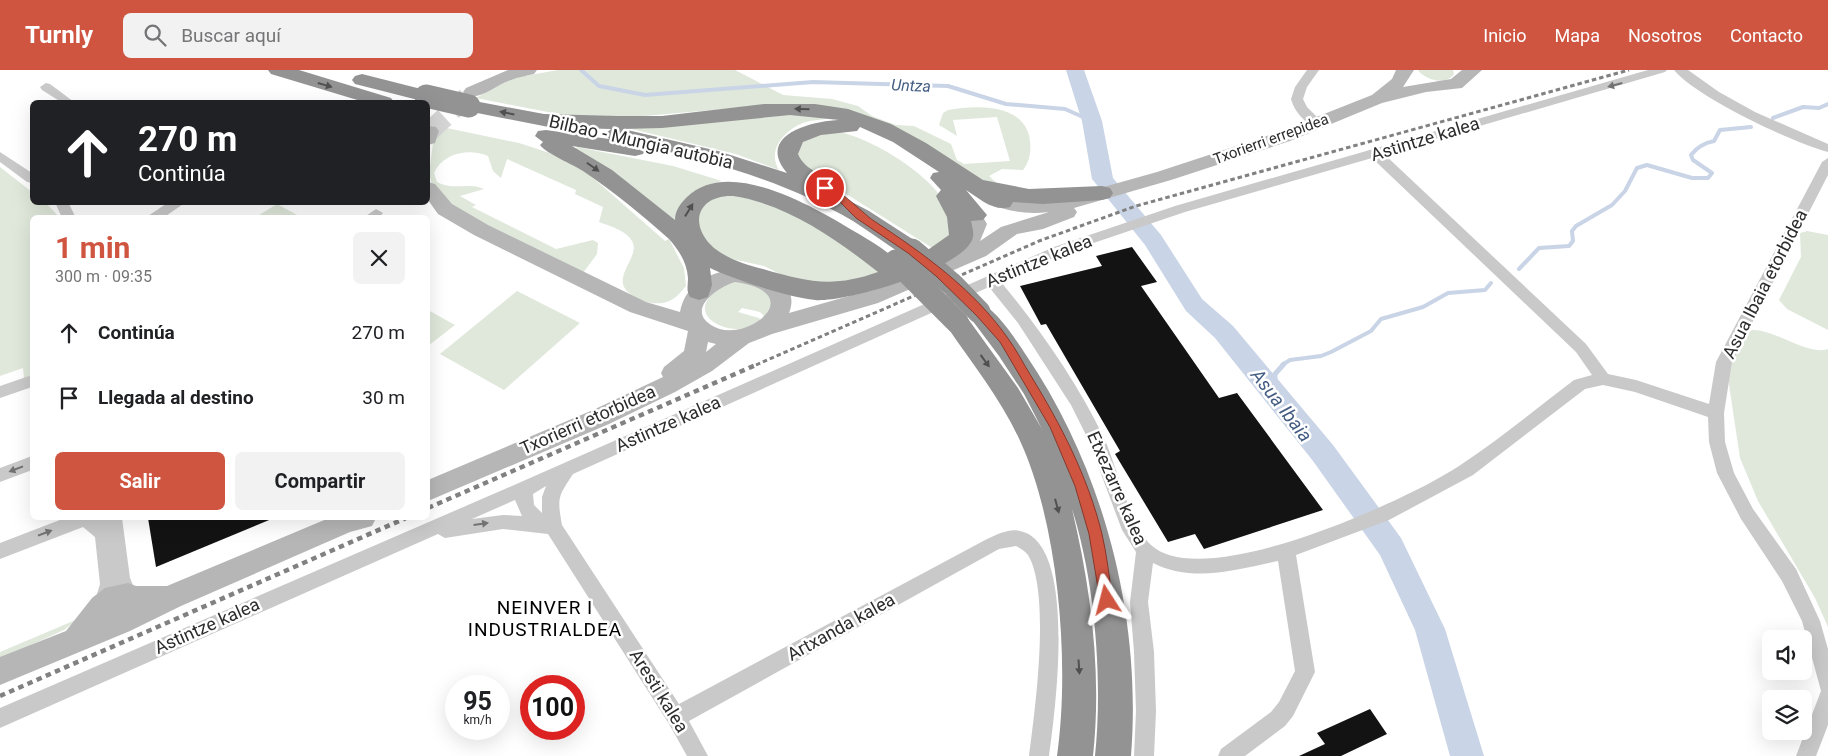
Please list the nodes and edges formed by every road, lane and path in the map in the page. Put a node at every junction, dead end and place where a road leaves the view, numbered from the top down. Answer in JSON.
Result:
{"nodes":[{"id":1,"x":278,"y":70,"type":"edge"},
{"id":2,"x":328,"y":70,"type":"edge"},
{"id":3,"x":528,"y":70,"type":"edge"},
{"id":4,"x":1313,"y":70,"type":"edge"},
{"id":5,"x":1405,"y":70,"type":"edge"},
{"id":6,"x":1409,"y":70,"type":"edge"},
{"id":7,"x":1661,"y":70,"type":"edge"},
{"id":8,"x":1680,"y":70,"type":"edge"},
{"id":9,"x":1468,"y":72,"type":"edge"},
{"id":10,"x":1444,"y":86,"type":"junction"},
{"id":11,"x":46,"y":87,"type":"dead end"},
{"id":12,"x":65,"y":100,"type":"edge"},
{"id":13,"x":377,"y":100,"type":"edge"},
{"id":14,"x":388,"y":100,"type":"edge"},
{"id":15,"x":1376,"y":100,"type":"junction"},
{"id":16,"x":465,"y":106,"type":"junction"},
{"id":17,"x":430,"y":119,"type":"edge"},
{"id":18,"x":545,"y":120,"type":"junction"},
{"id":19,"x":1318,"y":124,"type":"junction"},
{"id":20,"x":518,"y":131,"type":"junction"},
{"id":21,"x":1828,"y":148,"type":"edge"},
{"id":22,"x":1376,"y":154,"type":"junction"},
{"id":23,"x":0,"y":156,"type":"edge"},
{"id":24,"x":1828,"y":162,"type":"edge"},
{"id":25,"x":932,"y":172,"type":"junction"},
{"id":26,"x":30,"y":178,"type":"edge"},
{"id":27,"x":962,"y":179,"type":"junction"},
{"id":28,"x":430,"y":190,"type":"edge"},
{"id":29,"x":1104,"y":195,"type":"junction"},
{"id":30,"x":1005,"y":203,"type":"junction"},
{"id":31,"x":175,"y":205,"type":"edge"},
{"id":32,"x":157,"y":215,"type":"edge"},
{"id":33,"x":859,"y":215,"type":"junction"},
{"id":34,"x":976,"y":220,"type":"junction"},
{"id":35,"x":1013,"y":230,"type":"junction"},
{"id":36,"x":893,"y":265,"type":"junction"},
{"id":37,"x":760,"y":278,"type":"junction"},
{"id":38,"x":991,"y":280,"type":"junction"},
{"id":39,"x":699,"y":291,"type":"junction"},
{"id":40,"x":638,"y":307,"type":"junction"},
{"id":41,"x":968,"y":317,"type":"junction"},
{"id":42,"x":768,"y":326,"type":"junction"},
{"id":43,"x":699,"y":327,"type":"junction"},
{"id":44,"x":742,"y":337,"type":"junction"},
{"id":45,"x":1603,"y":379,"type":"junction"},
{"id":46,"x":30,"y":382,"type":"edge"},
{"id":47,"x":0,"y":392,"type":"edge"},
{"id":48,"x":1716,"y":413,"type":"junction"},
{"id":49,"x":30,"y":464,"type":"edge"},
{"id":50,"x":568,"y":468,"type":"junction"},
{"id":51,"x":0,"y":475,"type":"edge"},
{"id":52,"x":430,"y":479,"type":"edge"},
{"id":53,"x":527,"y":487,"type":"junction"},
{"id":54,"x":430,"y":490,"type":"edge"},
{"id":55,"x":550,"y":506,"type":"junction"},
{"id":56,"x":78,"y":520,"type":"edge"},
{"id":57,"x":88,"y":520,"type":"edge"},
{"id":58,"x":112,"y":520,"type":"edge"},
{"id":59,"x":352,"y":520,"type":"edge"},
{"id":60,"x":102,"y":526,"type":"edge"},
{"id":61,"x":553,"y":527,"type":"junction"},
{"id":62,"x":415,"y":535,"type":"junction"},
{"id":63,"x":0,"y":551,"type":"edge"},
{"id":64,"x":1145,"y":551,"type":"junction"},
{"id":65,"x":1286,"y":551,"type":"junction"},
{"id":66,"x":117,"y":609,"type":"junction"},
{"id":67,"x":0,"y":672,"type":"edge"},
{"id":68,"x":1828,"y":685,"type":"edge"},
{"id":69,"x":1828,"y":698,"type":"edge"},
{"id":70,"x":676,"y":717,"type":"junction"},
{"id":71,"x":0,"y":718,"type":"edge"},
{"id":72,"x":1816,"y":746,"type":"edge"},
{"id":73,"x":1250,"y":750,"type":"edge"},
{"id":74,"x":698,"y":756,"type":"edge"},
{"id":75,"x":1039,"y":756,"type":"edge"},
{"id":76,"x":1075,"y":756,"type":"edge"},
{"id":77,"x":1113,"y":756,"type":"edge"},
{"id":78,"x":1144,"y":756,"type":"edge"},
{"id":79,"x":1228,"y":756,"type":"edge"}],
"edges":[{"from":1,"to":13,"type":"highway","one_way":true},
{"from":2,"to":14,"type":"highway","name":"Bilbao - Mungia autobia"},
{"from":3,"to":16,"type":"street"},
{"from":4,"to":19,"type":"street"},
{"from":5,"to":15,"type":"street","name":"Txorierri errepidea"},
{"from":6,"to":10,"type":"street"},
{"from":7,"to":22,"type":"street","name":"Astintze kalea","one_way":true},
{"from":8,"to":21,"type":"street"},
{"from":9,"to":10,"type":"street","name":"Txorierri errepidea"},
{"from":10,"to":15,"type":"street","name":"Txorierri errepidea"},
{"from":11,"to":12,"type":"street"},
{"from":15,"to":19,"type":"street","name":"Txorierri errepidea"},
{"from":16,"to":17,"type":"highway","name":"Bilbao - Mungia autobia"},
{"from":18,"to":16,"type":"highway","name":"Bilbao - Mungia autobia","one_way":true},
{"from":16,"to":20,"type":"highway","name":"Bilbao - Mungia autobia"},
{"from":27,"to":18,"type":"highway","one_way":true},
{"from":18,"to":33,"type":"highway","name":"Bilbao - Mungia autobia"},
{"from":19,"to":29,"type":"street","name":"Txorierri errepidea"},
{"from":20,"to":36,"type":"highway","name":"Bilbao - Mungia autobia"},
{"from":20,"to":39,"type":"highway","one_way":true},
{"from":22,"to":38,"type":"street","name":"Astintze kalea"},
{"from":22,"to":45,"type":"street"},
{"from":23,"to":26,"type":"street"},
{"from":24,"to":48,"type":"street","name":"Asua Ibaia etorbidea"},
{"from":25,"to":33,"type":"highway"},
{"from":25,"to":34,"type":"highway"},
{"from":25,"to":37,"type":"highway"},
{"from":27,"to":29,"type":"highway"},
{"from":27,"to":30,"type":"highway"},
{"from":28,"to":40,"type":"street"},
{"from":29,"to":30,"type":"street","name":"Txorierri errepidea"},
{"from":29,"to":35,"type":"street","name":"Txorierri errepidea"},
{"from":30,"to":34,"type":"street"},
{"from":30,"to":35,"type":"street"},
{"from":31,"to":32,"type":"street"},
{"from":33,"to":36,"type":"highway","name":"Bilbao - Mungia autobia"},
{"from":34,"to":35,"type":"street"},
{"from":34,"to":36,"type":"street"},
{"from":35,"to":42,"type":"street","name":"Txorierri errepidea"},
{"from":36,"to":37,"type":"street"},
{"from":37,"to":36,"type":"highway","one_way":true},
{"from":36,"to":41,"type":"highway","name":"Bilbao - Mungia autobia","bridge":true},
{"from":36,"to":41,"type":"highway","name":"Bilbao - Mungia autobia","bridge":true},
{"from":37,"to":39,"type":"street"},
{"from":37,"to":42,"type":"street"},
{"from":38,"to":50,"type":"street","name":"Astintze kalea"},
{"from":38,"to":64,"type":"street","name":"Etxezarre kalea"},
{"from":39,"to":40,"type":"street"},
{"from":39,"to":43,"type":"street"},
{"from":40,"to":43,"type":"street"},
{"from":41,"to":76,"type":"highway","name":"Bilbao - Mungia autobia","one_way":true},
{"from":41,"to":77,"type":"highway","name":"Bilbao - Mungia autobia"},
{"from":42,"to":44,"type":"street"},
{"from":43,"to":44,"type":"street"},
{"from":43,"to":52,"type":"street","name":"Txorierri etorbidea"},
{"from":44,"to":54,"type":"street","name":"Txorierri etorbidea"},
{"from":45,"to":48,"type":"street"},
{"from":45,"to":65,"type":"street"},
{"from":46,"to":47,"type":"street"},
{"from":48,"to":68,"type":"street","name":"Asua Ibaia etorbidea"},
{"from":49,"to":51,"type":"street","one_way":true},
{"from":50,"to":53,"type":"street","name":"Astintze kalea"},
{"from":50,"to":55,"type":"street","name":"Aresti kalea"},
{"from":53,"to":55,"type":"street"},
{"from":53,"to":61,"type":"street","name":"Aresti kalea"},
{"from":53,"to":62,"type":"street","name":"Astintze kalea"},
{"from":55,"to":61,"type":"street","name":"Aresti kalea"},
{"from":63,"to":56,"type":"street","one_way":true},
{"from":57,"to":60,"type":"street","one_way":true},
{"from":58,"to":66,"type":"street"},
{"from":59,"to":66,"type":"street"},
{"from":60,"to":66,"type":"street"},
{"from":62,"to":61,"type":"street","name":"Astintze kalea","one_way":true},
{"from":61,"to":70,"type":"street","name":"Aresti kalea"},
{"from":62,"to":71,"type":"street","name":"Astintze kalea"},
{"from":64,"to":65,"type":"street"},
{"from":64,"to":78,"type":"street","name":"Etxezarre kalea"},
{"from":65,"to":73,"type":"street"},
{"from":66,"to":67,"type":"street"},
{"from":69,"to":72,"type":"street"},
{"from":70,"to":74,"type":"street","name":"Aresti kalea"},
{"from":70,"to":75,"type":"street","name":"Artxanda kalea"},
{"from":73,"to":79,"type":"street"}]}
